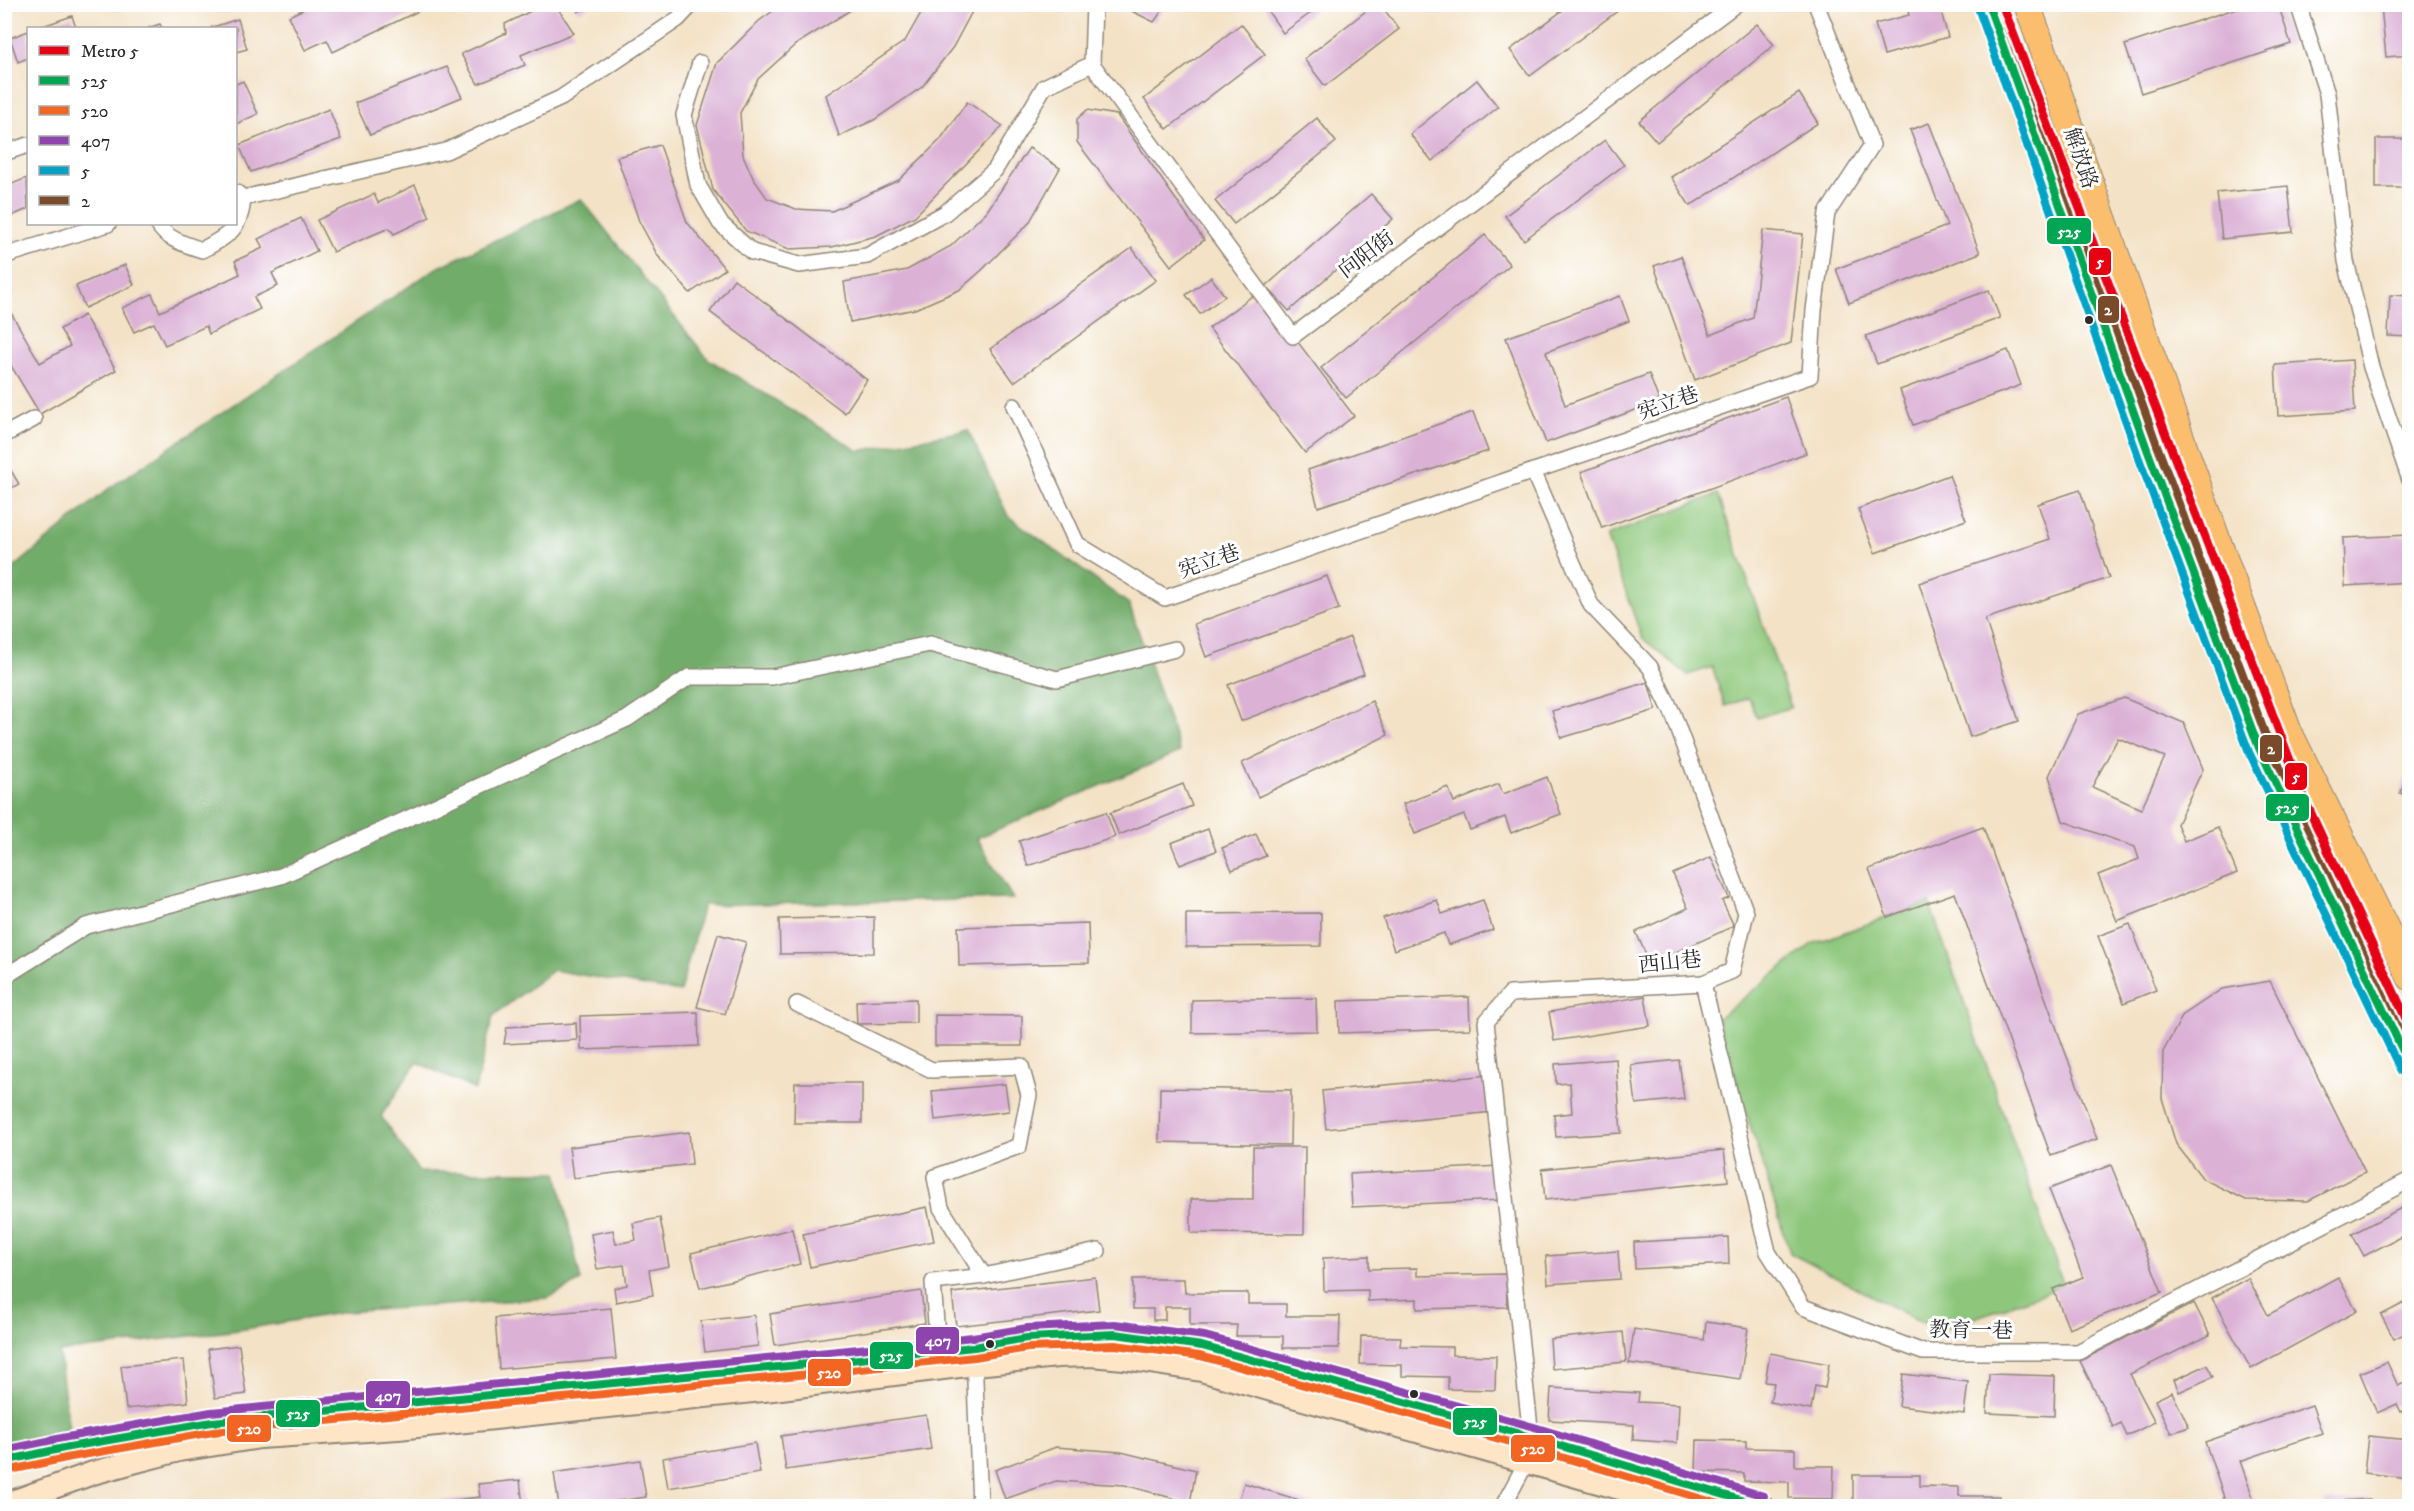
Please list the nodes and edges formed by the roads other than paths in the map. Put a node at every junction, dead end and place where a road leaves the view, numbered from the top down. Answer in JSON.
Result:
{"nodes":[{"id":1,"x":692,"y":4,"type":"edge"},
{"id":2,"x":1094,"y":4,"type":"edge"},
{"id":3,"x":1736,"y":4,"type":"edge"},
{"id":4,"x":1816,"y":4,"type":"edge"},
{"id":5,"x":1988,"y":4,"type":"edge"},
{"id":6,"x":2027,"y":4,"type":"edge"},
{"id":7,"x":2298,"y":4,"type":"edge"},
{"id":8,"x":700,"y":63,"type":"dead end"},
{"id":9,"x":1092,"y":64,"type":"junction"},
{"id":10,"x":27,"y":145,"type":"edge"},
{"id":11,"x":4,"y":153,"type":"edge"},
{"id":12,"x":239,"y":195,"type":"edge"},
{"id":13,"x":237,"y":224,"type":"edge"},
{"id":14,"x":98,"y":225,"type":"edge"},
{"id":15,"x":158,"y":225,"type":"edge"},
{"id":16,"x":236,"y":225,"type":"edge"},
{"id":17,"x":4,"y":256,"type":"edge"},
{"id":18,"x":1014,"y":406,"type":"dead end"},
{"id":19,"x":34,"y":419,"type":"dead end"},
{"id":20,"x":4,"y":435,"type":"edge"},
{"id":21,"x":1533,"y":471,"type":"junction"},
{"id":22,"x":2409,"y":480,"type":"edge"},
{"id":23,"x":1175,"y":649,"type":"dead end"},
{"id":24,"x":4,"y":977,"type":"edge"},
{"id":25,"x":2409,"y":977,"type":"edge"},
{"id":26,"x":1703,"y":983,"type":"junction"},
{"id":27,"x":797,"y":1004,"type":"dead end"},
{"id":28,"x":2409,"y":1067,"type":"edge"},
{"id":29,"x":2409,"y":1180,"type":"edge"},
{"id":30,"x":1098,"y":1251,"type":"dead end"},
{"id":31,"x":984,"y":1276,"type":"junction"},
{"id":32,"x":938,"y":1351,"type":"junction"},
{"id":33,"x":974,"y":1356,"type":"junction"},
{"id":34,"x":1531,"y":1437,"type":"junction"},
{"id":35,"x":4,"y":1461,"type":"edge"},
{"id":36,"x":1527,"y":1461,"type":"junction"},
{"id":37,"x":4,"y":1505,"type":"edge"},
{"id":38,"x":980,"y":1506,"type":"edge"},
{"id":39,"x":1503,"y":1506,"type":"edge"},
{"id":40,"x":1683,"y":1506,"type":"edge"},
{"id":41,"x":1761,"y":1506,"type":"edge"}],
"edges":[{"from":1,"to":12,"type":"street"},
{"from":2,"to":9,"type":"street"},
{"from":3,"to":9,"type":"street","name":"向阳街"},
{"from":4,"to":21,"type":"street","name":"宪立巷"},
{"from":5,"to":28,"type":"main road","name":"解放路"},
{"from":6,"to":25,"type":"main road","name":"解放路"},
{"from":7,"to":22,"type":"street"},
{"from":8,"to":9,"type":"street"},
{"from":10,"to":11,"type":"street"},
{"from":12,"to":13,"type":"street"},
{"from":14,"to":17,"type":"street"},
{"from":15,"to":16,"type":"street"},
{"from":18,"to":21,"type":"street","name":"宪立巷"},
{"from":19,"to":20,"type":"street"},
{"from":21,"to":26,"type":"street","name":"西山巷"},
{"from":23,"to":24,"type":"street"},
{"from":26,"to":29,"type":"street","name":"教育一巷"},
{"from":26,"to":34,"type":"street","name":"西山巷"},
{"from":27,"to":31,"type":"street"},
{"from":30,"to":31,"type":"street"},
{"from":31,"to":32,"type":"street"},
{"from":32,"to":33,"type":"main road"},
{"from":32,"to":35,"type":"main road"},
{"from":33,"to":34,"type":"main road"},
{"from":33,"to":36,"type":"main road"},
{"from":33,"to":37,"type":"main road"},
{"from":33,"to":38,"type":"street"},
{"from":34,"to":36,"type":"street","name":"西山巷"},
{"from":34,"to":41,"type":"main road"},
{"from":36,"to":39,"type":"street","name":"西山巷"},
{"from":36,"to":40,"type":"main road"}]}
